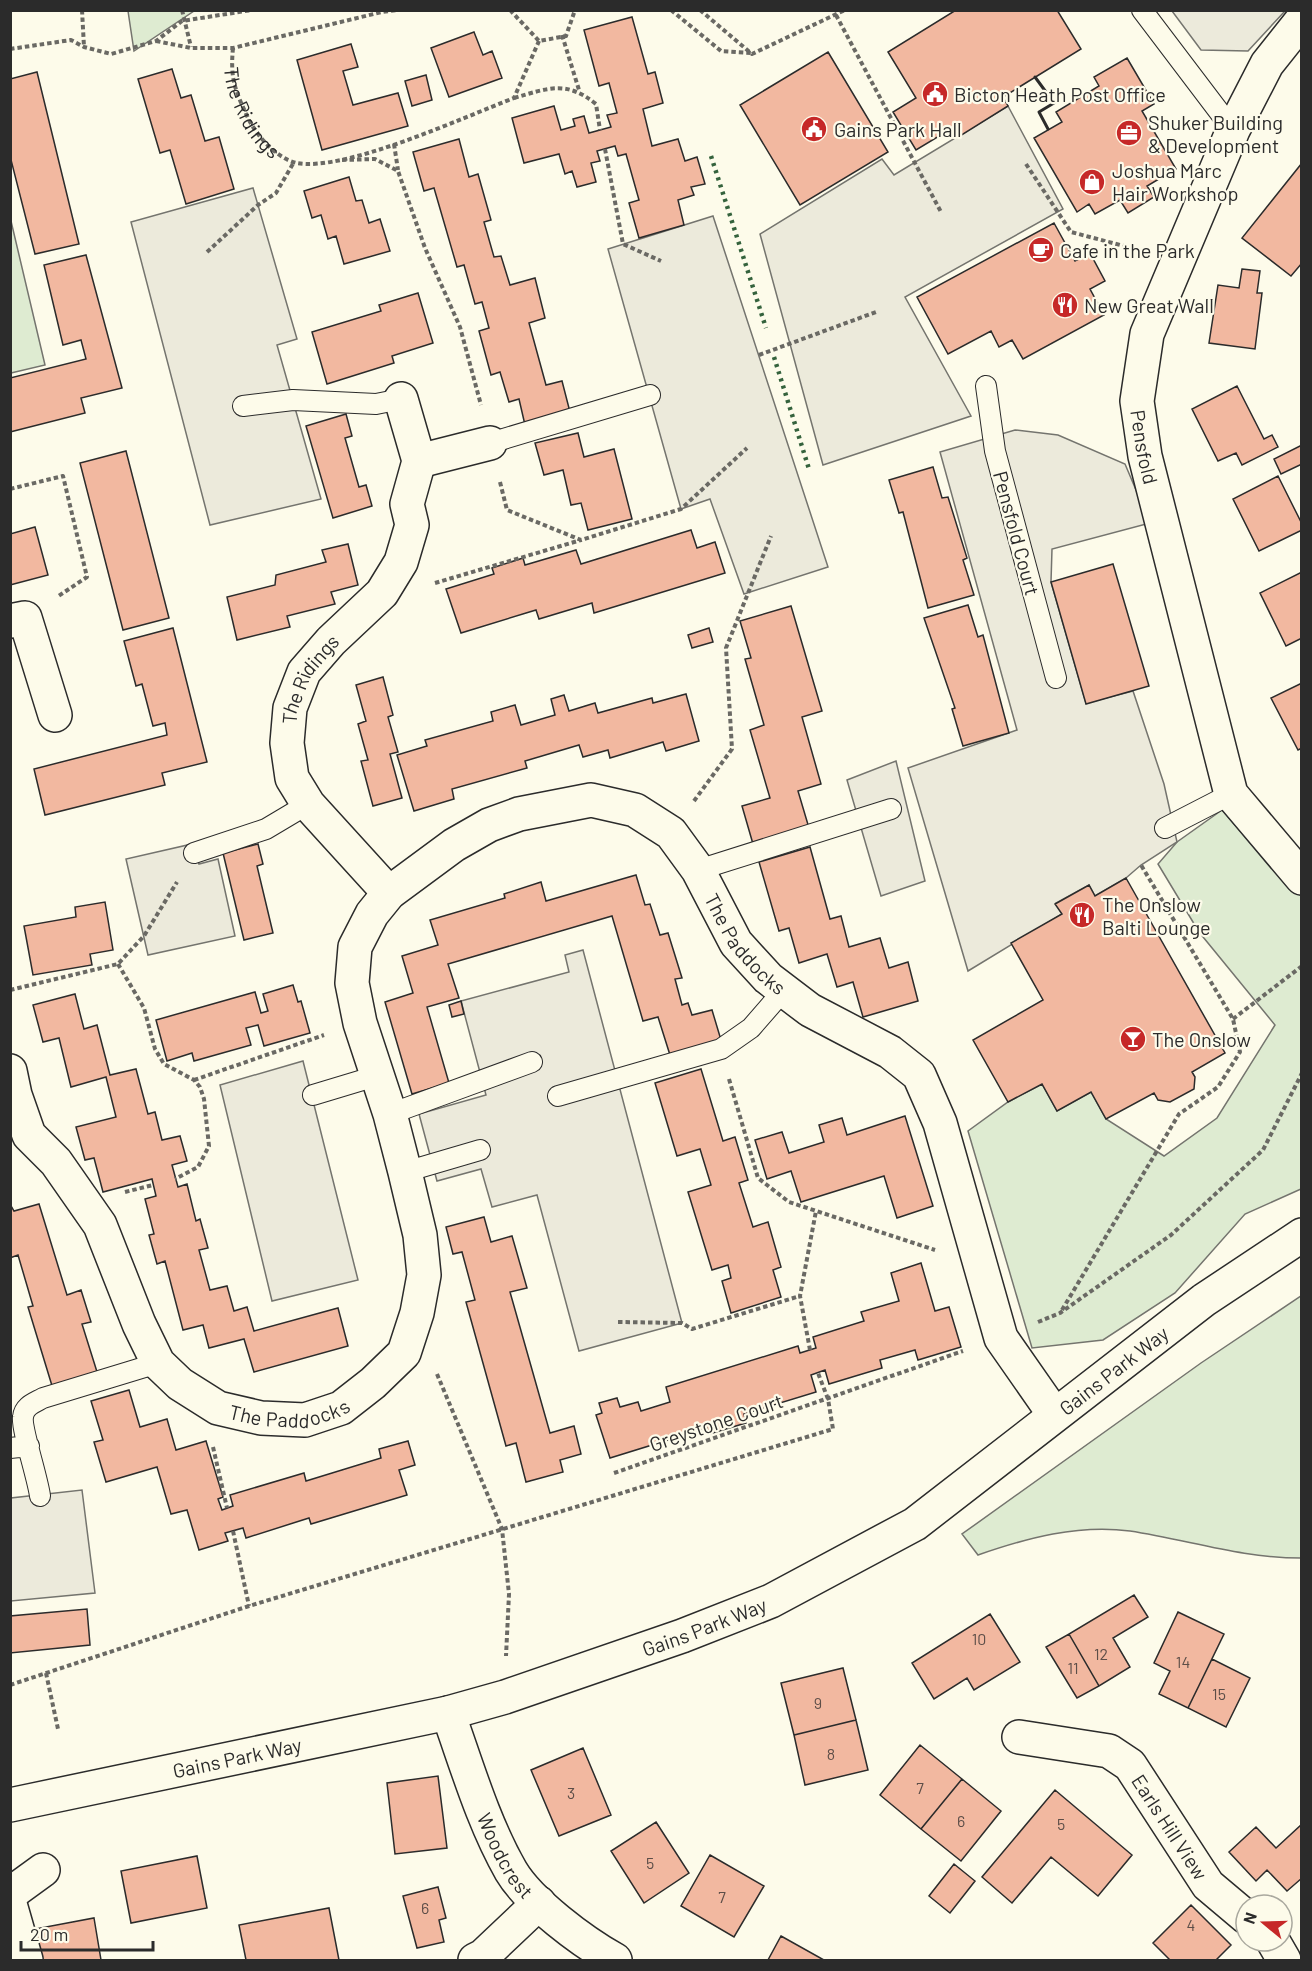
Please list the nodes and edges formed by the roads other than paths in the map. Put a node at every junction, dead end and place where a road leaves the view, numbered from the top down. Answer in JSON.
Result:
{"nodes":[{"id":1,"x":1142,"y":10,"type":"edge"},
{"id":2,"x":1302,"y":20,"type":"edge"},
{"id":3,"x":1233,"y":130,"type":"junction"},
{"id":4,"x":986,"y":386,"type":"dead end"},
{"id":5,"x":650,"y":395,"type":"dead end"},
{"id":6,"x":401,"y":399,"type":"joint"},
{"id":7,"x":243,"y":406,"type":"dead end"},
{"id":8,"x":490,"y":443,"type":"joint"},
{"id":9,"x":419,"y":461,"type":"junction"},
{"id":10,"x":18,"y":619,"type":"edge"},
{"id":11,"x":1056,"y":678,"type":"dead end"},
{"id":12,"x":55,"y":715,"type":"dead end"},
{"id":13,"x":1231,"y":794,"type":"junction"},
{"id":14,"x":308,"y":804,"type":"junction"},
{"id":15,"x":891,"y":809,"type":"dead end"},
{"id":16,"x":1165,"y":828,"type":"dead end"},
{"id":17,"x":195,"y":853,"type":"road end"},
{"id":18,"x":699,"y":870,"type":"junction"},
{"id":19,"x":1302,"y":878,"type":"edge"},
{"id":20,"x":389,"y":893,"type":"junction"},
{"id":21,"x":784,"y":990,"type":"junction"},
{"id":22,"x":532,"y":1062,"type":"dead end"},
{"id":23,"x":376,"y":1076,"type":"junction"},
{"id":24,"x":11,"y":1080,"type":"edge"},
{"id":25,"x":313,"y":1095,"type":"dead end"},
{"id":26,"x":558,"y":1096,"type":"dead end"},
{"id":27,"x":390,"y":1114,"type":"junction"},
{"id":28,"x":480,"y":1150,"type":"dead end"},
{"id":29,"x":405,"y":1172,"type":"junction"},
{"id":30,"x":1302,"y":1235,"type":"edge"},
{"id":31,"x":158,"y":1363,"type":"junction"},
{"id":32,"x":1054,"y":1414,"type":"junction"},
{"id":33,"x":20,"y":1447,"type":"edge"},
{"id":34,"x":40,"y":1496,"type":"dead end"},
{"id":35,"x":448,"y":1713,"type":"junction"},
{"id":36,"x":1019,"y":1737,"type":"dead end"},
{"id":37,"x":10,"y":1804,"type":"edge"},
{"id":38,"x":43,"y":1869,"type":"dead end"},
{"id":39,"x":10,"y":1894,"type":"edge"},
{"id":40,"x":539,"y":1902,"type":"junction"},
{"id":41,"x":10,"y":1904,"type":"edge"},
{"id":42,"x":1234,"y":1907,"type":"edge"},
{"id":43,"x":26,"y":1960,"type":"edge"},
{"id":44,"x":475,"y":1960,"type":"edge"},
{"id":45,"x":615,"y":1960,"type":"edge"}],
"edges":[{"from":1,"to":3,"type":"lane"},
{"from":2,"to":3,"type":"street","name":"Pensfold"},
{"from":3,"to":13,"type":"street","name":"Pensfold"},
{"from":4,"to":11,"type":"lane","name":"Pensfold Court"},
{"from":5,"to":8,"type":"lane"},
{"from":6,"to":7,"type":"lane"},
{"from":6,"to":9,"type":"street"},
{"from":8,"to":9,"type":"street"},
{"from":9,"to":14,"type":"street","name":"The Ridings"},
{"from":10,"to":12,"type":"street"},
{"from":13,"to":16,"type":"lane"},
{"from":13,"to":19,"type":"street","name":"Pensfold"},
{"from":14,"to":17,"type":"lane"},
{"from":14,"to":20,"type":"street","name":"The Ridings"},
{"from":15,"to":18,"type":"lane"},
{"from":18,"to":20,"type":"street","name":"The Paddocks"},
{"from":18,"to":21,"type":"street","name":"The Paddocks"},
{"from":20,"to":23,"type":"street","name":"The Paddocks"},
{"from":21,"to":26,"type":"lane"},
{"from":21,"to":32,"type":"street","name":"The Paddocks"},
{"from":22,"to":27,"type":"lane"},
{"from":23,"to":25,"type":"lane"},
{"from":23,"to":27,"type":"street","name":"The Paddocks"},
{"from":24,"to":31,"type":"street","name":"The Paddocks"},
{"from":27,"to":29,"type":"street","name":"The Paddocks"},
{"from":28,"to":29,"type":"lane"},
{"from":29,"to":31,"type":"street","name":"The Paddocks"},
{"from":30,"to":32,"type":"street","name":"Gains Park Way"},
{"from":31,"to":33,"type":"lane"},
{"from":32,"to":35,"type":"street","name":"Gains Park Way"},
{"from":33,"to":34,"type":"lane"},
{"from":35,"to":37,"type":"street","name":"Gains Park Way"},
{"from":35,"to":40,"type":"street","name":"Woodcrest"},
{"from":36,"to":42,"type":"street","name":"Earls Hill View"},
{"from":38,"to":39,"type":"street"},
{"from":40,"to":44,"type":"street"},
{"from":40,"to":45,"type":"street","name":"Woodcrest"},
{"from":41,"to":43,"type":"street"}]}
